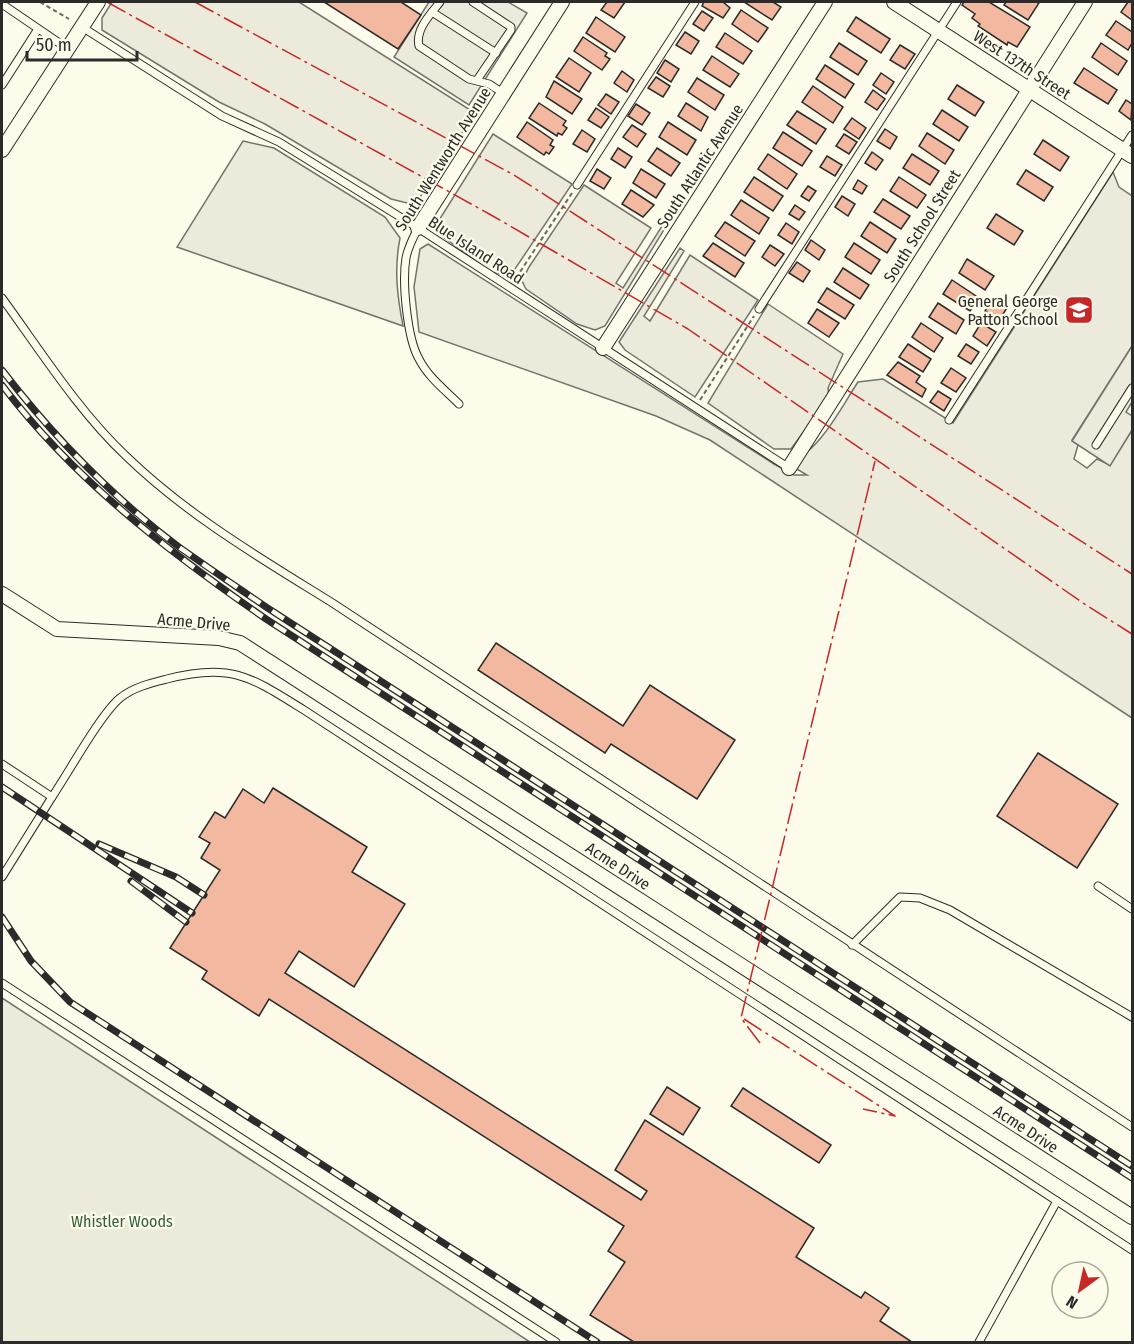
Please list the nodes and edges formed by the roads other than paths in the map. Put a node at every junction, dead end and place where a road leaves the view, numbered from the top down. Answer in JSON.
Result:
{"nodes":[{"id":1,"x":98,"y":2,"type":"edge"},
{"id":2,"x":440,"y":2,"type":"edge"},
{"id":3,"x":473,"y":2,"type":"edge"},
{"id":4,"x":562,"y":2,"type":"edge"},
{"id":5,"x":695,"y":2,"type":"edge"},
{"id":6,"x":825,"y":2,"type":"edge"},
{"id":7,"x":894,"y":2,"type":"edge"},
{"id":8,"x":957,"y":2,"type":"edge"},
{"id":9,"x":1085,"y":2,"type":"edge"},
{"id":10,"x":2,"y":4,"type":"edge"},
{"id":11,"x":432,"y":12,"type":"junction"},
{"id":12,"x":82,"y":27,"type":"junction"},
{"id":13,"x":38,"y":29,"type":"junction"},
{"id":14,"x":938,"y":30,"type":"junction"},
{"id":15,"x":68,"y":49,"type":"junction"},
{"id":16,"x":496,"y":53,"type":"junction"},
{"id":17,"x":477,"y":80,"type":"junction"},
{"id":18,"x":2,"y":85,"type":"edge"},
{"id":19,"x":1029,"y":89,"type":"junction"},
{"id":20,"x":503,"y":93,"type":"junction"},
{"id":21,"x":1132,"y":135,"type":"edge"},
{"id":22,"x":3,"y":145,"type":"edge"},
{"id":23,"x":1128,"y":153,"type":"edge"},
{"id":24,"x":577,"y":185,"type":"road end"},
{"id":25,"x":418,"y":228,"type":"junction"},
{"id":26,"x":2,"y":298,"type":"edge"},
{"id":27,"x":759,"y":309,"type":"road end"},
{"id":28,"x":603,"y":348,"type":"junction"},
{"id":29,"x":1132,"y":388,"type":"edge"},
{"id":30,"x":459,"y":405,"type":"dead end"},
{"id":31,"x":949,"y":420,"type":"dead end"},
{"id":32,"x":1096,"y":445,"type":"dead end"},
{"id":33,"x":789,"y":468,"type":"joint"},
{"id":34,"x":2,"y":594,"type":"edge"},
{"id":35,"x":2,"y":764,"type":"edge"},
{"id":36,"x":52,"y":797,"type":"junction"},
{"id":37,"x":2,"y":877,"type":"edge"},
{"id":38,"x":1098,"y":886,"type":"dead end"},
{"id":39,"x":1132,"y":909,"type":"edge"},
{"id":40,"x":852,"y":945,"type":"junction"},
{"id":41,"x":2,"y":983,"type":"edge"},
{"id":42,"x":1132,"y":1017,"type":"edge"},
{"id":43,"x":1132,"y":1127,"type":"edge"},
{"id":44,"x":1057,"y":1201,"type":"junction"},
{"id":45,"x":1132,"y":1217,"type":"edge"},
{"id":46,"x":1132,"y":1250,"type":"edge"},
{"id":47,"x":556,"y":1342,"type":"edge"},
{"id":48,"x":979,"y":1342,"type":"edge"}],
"edges":[{"from":1,"to":12,"type":"street"},
{"from":2,"to":11,"type":"lane"},
{"from":3,"to":16,"type":"lane"},
{"from":4,"to":20,"type":"street","name":"South Wentworth Avenue"},
{"from":5,"to":24,"type":"lane"},
{"from":6,"to":28,"type":"street","name":"South Atlantic Avenue"},
{"from":7,"to":14,"type":"street","name":"West 137th Street"},
{"from":8,"to":14,"type":"lane"},
{"from":9,"to":19,"type":"street","name":"South School Street"},
{"from":10,"to":13,"type":"lane"},
{"from":11,"to":16,"type":"lane"},
{"from":11,"to":17,"type":"lane"},
{"from":12,"to":15,"type":"street"},
{"from":12,"to":25,"type":"lane","name":"Blue Island Road"},
{"from":13,"to":15,"type":"lane"},
{"from":13,"to":18,"type":"lane"},
{"from":14,"to":19,"type":"street","name":"West 137th Street"},
{"from":14,"to":27,"type":"lane"},
{"from":15,"to":22,"type":"street"},
{"from":16,"to":17,"type":"lane"},
{"from":17,"to":20,"type":"lane"},
{"from":19,"to":23,"type":"street","name":"West 137th Street"},
{"from":19,"to":33,"type":"street","name":"South School Street"},
{"from":20,"to":25,"type":"street","name":"South Wentworth Avenue"},
{"from":21,"to":23,"type":"lane"},
{"from":23,"to":31,"type":"lane"},
{"from":25,"to":28,"type":"lane","name":"Blue Island Road"},
{"from":25,"to":30,"type":"lane","name":"South Wentworth Avenue"},
{"from":26,"to":40,"type":"lane"},
{"from":28,"to":33,"type":"lane","name":"Blue Island Road"},
{"from":29,"to":32,"type":"lane"},
{"from":34,"to":45,"type":"street","name":"Acme Drive"},
{"from":35,"to":36,"type":"lane"},
{"from":36,"to":37,"type":"lane"},
{"from":36,"to":44,"type":"lane"},
{"from":38,"to":39,"type":"lane"},
{"from":40,"to":42,"type":"lane"},
{"from":40,"to":43,"type":"lane"},
{"from":41,"to":47,"type":"lane"},
{"from":44,"to":46,"type":"lane"},
{"from":44,"to":48,"type":"lane"}]}
